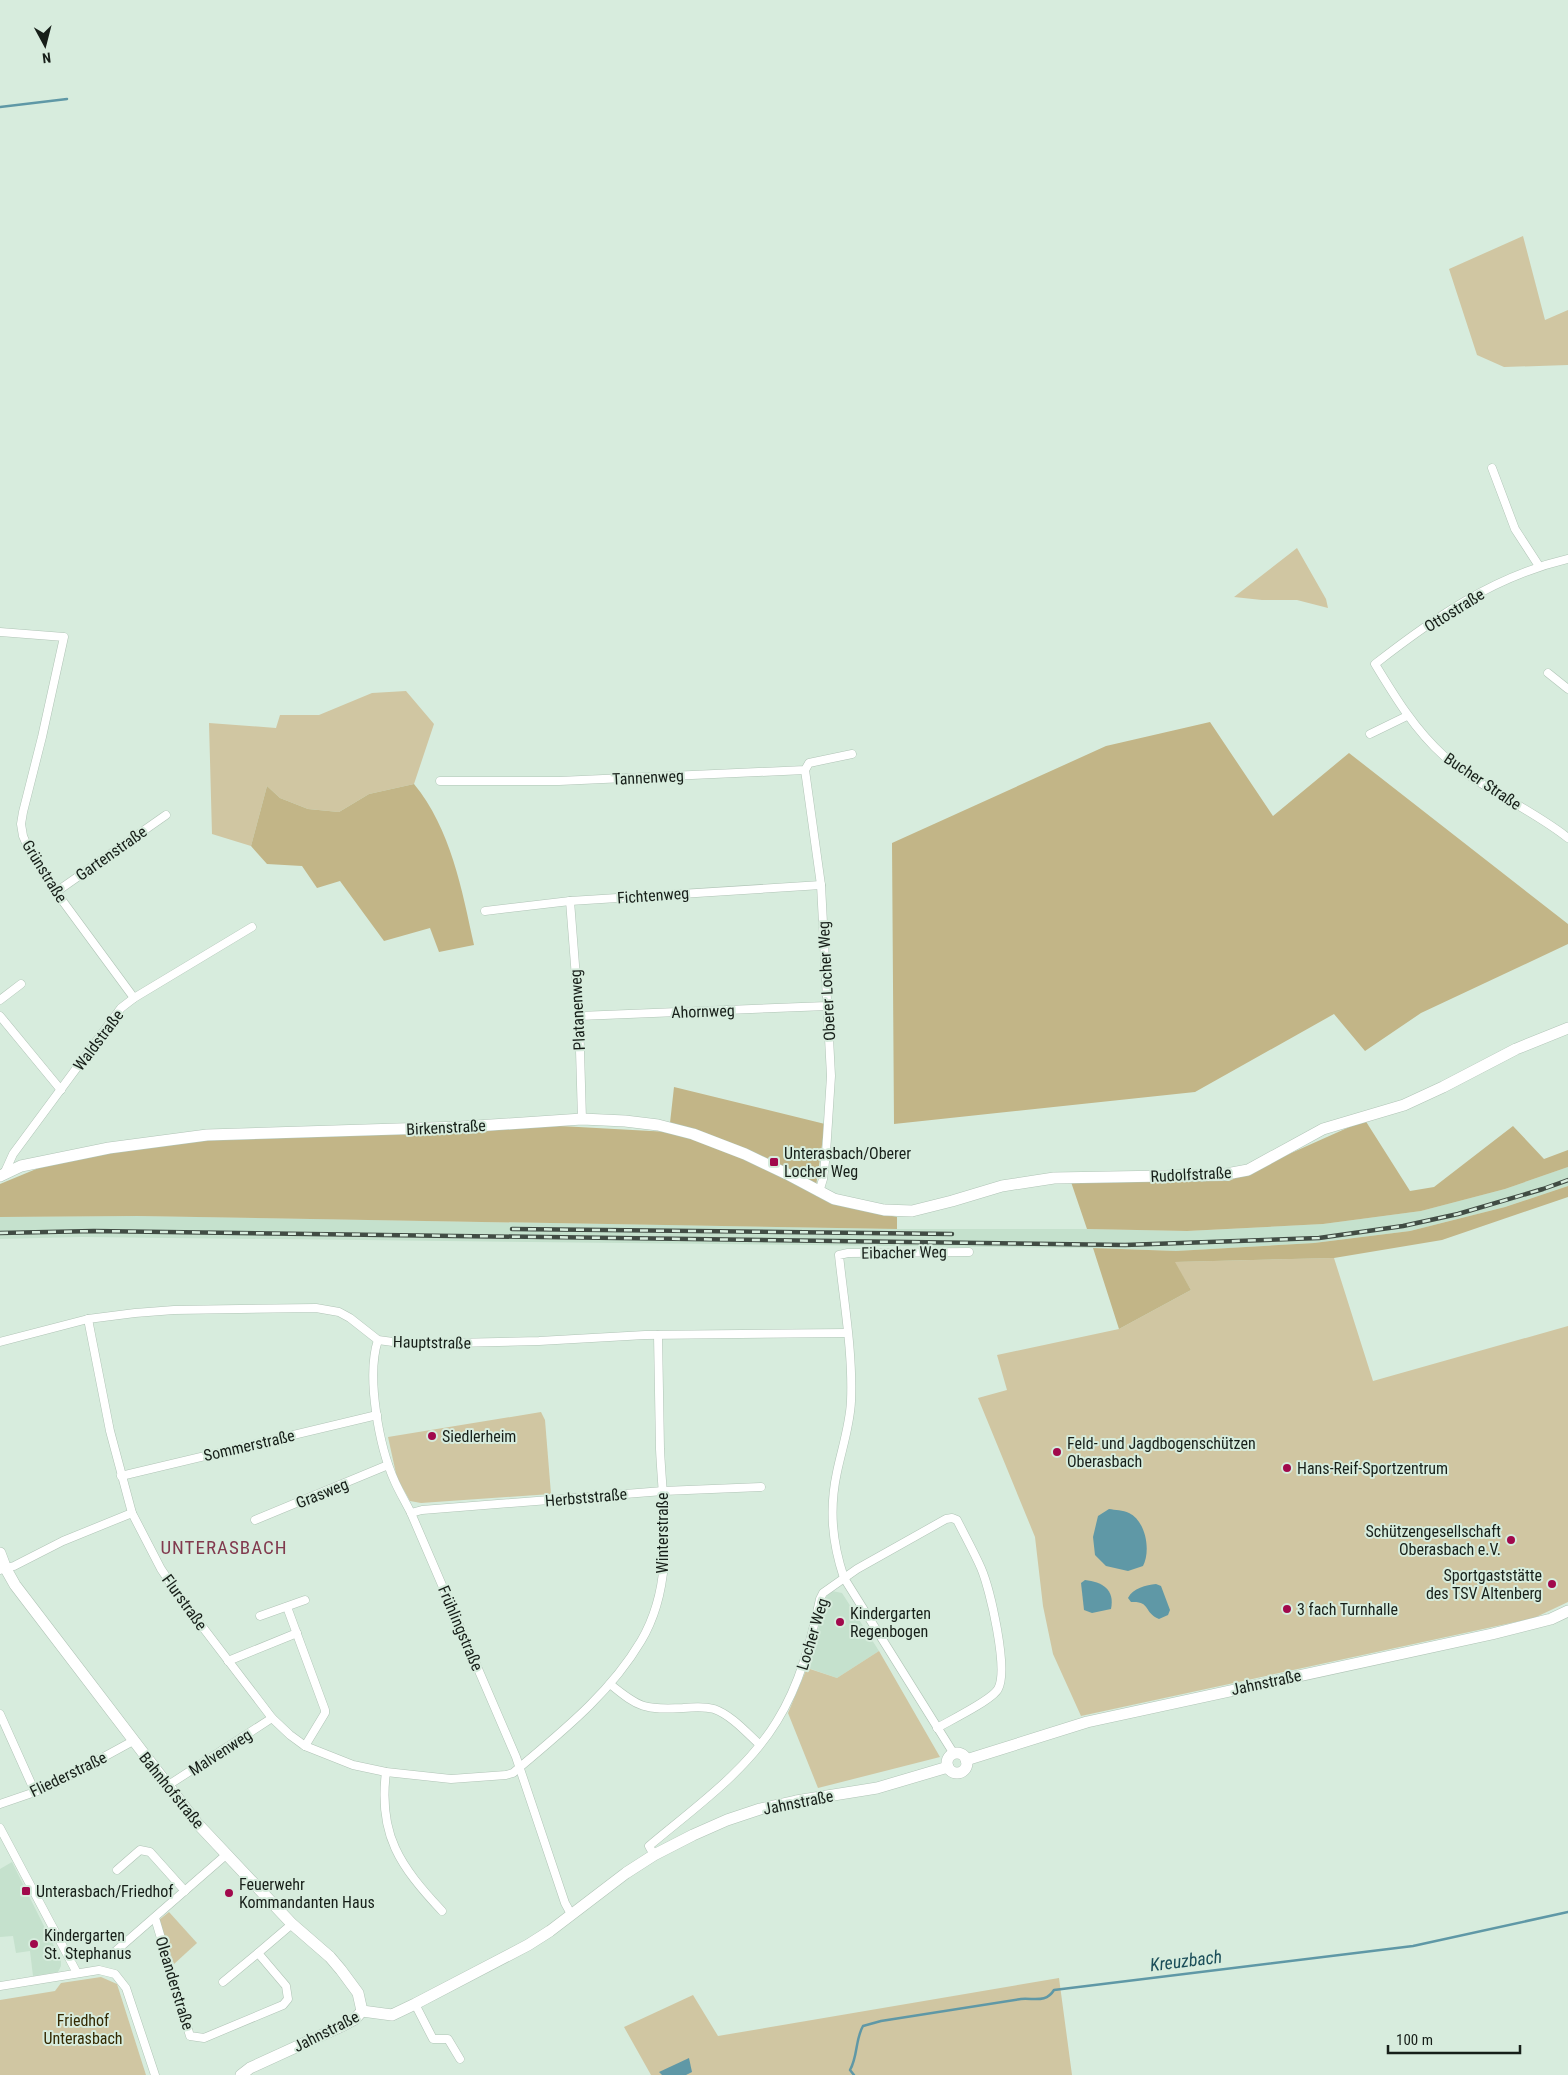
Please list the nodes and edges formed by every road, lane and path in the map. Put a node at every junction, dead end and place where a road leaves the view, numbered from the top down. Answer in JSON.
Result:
{"nodes":[{"id":1,"x":1492,"y":468,"type":"dead end"},
{"id":2,"x":1568,"y":559,"type":"edge"},
{"id":3,"x":1539,"y":566,"type":"junction"},
{"id":4,"x":0,"y":632,"type":"edge"},
{"id":5,"x":1375,"y":664,"type":"joint"},
{"id":6,"x":1548,"y":673,"type":"dead end"},
{"id":7,"x":1568,"y":690,"type":"edge"},
{"id":8,"x":1407,"y":716,"type":"junction"},
{"id":9,"x":1370,"y":734,"type":"dead end"},
{"id":10,"x":852,"y":754,"type":"dead end"},
{"id":11,"x":804,"y":770,"type":"junction"},
{"id":12,"x":440,"y":781,"type":"dead end"},
{"id":13,"x":166,"y":815,"type":"dead end"},
{"id":14,"x":1567,"y":836,"type":"edge"},
{"id":15,"x":821,"y":885,"type":"junction"},
{"id":16,"x":56,"y":892,"type":"junction"},
{"id":17,"x":570,"y":901,"type":"junction"},
{"id":18,"x":485,"y":911,"type":"dead end"},
{"id":19,"x":252,"y":927,"type":"dead end"},
{"id":20,"x":21,"y":984,"type":"dead end"},
{"id":21,"x":134,"y":998,"type":"junction"},
{"id":22,"x":0,"y":1000,"type":"edge"},
{"id":23,"x":827,"y":1006,"type":"junction"},
{"id":24,"x":0,"y":1016,"type":"edge"},
{"id":25,"x":579,"y":1016,"type":"junction"},
{"id":26,"x":1568,"y":1028,"type":"edge"},
{"id":27,"x":61,"y":1090,"type":"junction"},
{"id":28,"x":582,"y":1119,"type":"junction"},
{"id":29,"x":61,"y":1158,"type":"joint"},
{"id":30,"x":2,"y":1175,"type":"edge"},
{"id":31,"x":818,"y":1192,"type":"junction"},
{"id":32,"x":969,"y":1252,"type":"dead end"},
{"id":33,"x":88,"y":1319,"type":"junction"},
{"id":34,"x":847,"y":1333,"type":"junction"},
{"id":35,"x":658,"y":1335,"type":"junction"},
{"id":36,"x":378,"y":1340,"type":"junction"},
{"id":37,"x":0,"y":1342,"type":"edge"},
{"id":38,"x":377,"y":1415,"type":"junction"},
{"id":39,"x":388,"y":1465,"type":"junction"},
{"id":40,"x":121,"y":1476,"type":"junction"},
{"id":41,"x":761,"y":1487,"type":"dead end"},
{"id":42,"x":663,"y":1491,"type":"junction"},
{"id":43,"x":132,"y":1513,"type":"junction"},
{"id":44,"x":411,"y":1513,"type":"junction"},
{"id":45,"x":256,"y":1520,"type":"dead end"},
{"id":46,"x":0,"y":1553,"type":"edge"},
{"id":47,"x":3,"y":1570,"type":"edge"},
{"id":48,"x":844,"y":1578,"type":"junction"},
{"id":49,"x":306,"y":1600,"type":"dead end"},
{"id":50,"x":287,"y":1606,"type":"junction"},
{"id":51,"x":1568,"y":1611,"type":"edge"},
{"id":52,"x":260,"y":1616,"type":"dead end"},
{"id":53,"x":297,"y":1633,"type":"junction"},
{"id":54,"x":228,"y":1661,"type":"junction"},
{"id":55,"x":610,"y":1684,"type":"junction"},
{"id":56,"x":0,"y":1714,"type":"edge"},
{"id":57,"x":272,"y":1718,"type":"junction"},
{"id":58,"x":937,"y":1728,"type":"junction"},
{"id":59,"x":134,"y":1742,"type":"junction"},
{"id":60,"x":759,"y":1744,"type":"junction"},
{"id":61,"x":305,"y":1746,"type":"junction"},
{"id":62,"x":954,"y":1754,"type":"junction"},
{"id":63,"x":966,"y":1760,"type":"junction"},
{"id":64,"x":948,"y":1766,"type":"junction"},
{"id":65,"x":520,"y":1767,"type":"junction"},
{"id":66,"x":386,"y":1772,"type":"junction"},
{"id":67,"x":168,"y":1786,"type":"junction"},
{"id":68,"x":34,"y":1792,"type":"junction"},
{"id":69,"x":0,"y":1804,"type":"edge"},
{"id":70,"x":0,"y":1828,"type":"edge"},
{"id":71,"x":652,"y":1850,"type":"junction"},
{"id":72,"x":227,"y":1854,"type":"junction"},
{"id":73,"x":118,"y":1870,"type":"dead end"},
{"id":74,"x":185,"y":1890,"type":"junction"},
{"id":75,"x":442,"y":1911,"type":"dead end"},
{"id":76,"x":571,"y":1914,"type":"junction"},
{"id":77,"x":155,"y":1918,"type":"junction"},
{"id":78,"x":292,"y":1924,"type":"junction"},
{"id":79,"x":258,"y":1953,"type":"junction"},
{"id":80,"x":110,"y":1956,"type":"dead end"},
{"id":81,"x":77,"y":1973,"type":"junction"},
{"id":82,"x":223,"y":1982,"type":"dead end"},
{"id":83,"x":0,"y":1986,"type":"edge"},
{"id":84,"x":415,"y":2004,"type":"junction"},
{"id":85,"x":362,"y":2011,"type":"junction"},
{"id":86,"x":460,"y":2060,"type":"dead end"},
{"id":87,"x":155,"y":2075,"type":"edge"},
{"id":88,"x":241,"y":2075,"type":"edge"}],
"edges":[{"from":1,"to":3,"type":"street"},
{"from":2,"to":3,"type":"street","name":"Ottostraße"},
{"from":3,"to":5,"type":"street","name":"Ottostraße"},
{"from":4,"to":16,"type":"street","name":"Grünstraße"},
{"from":5,"to":8,"type":"street","name":"Bucher Straße"},
{"from":6,"to":7,"type":"street"},
{"from":8,"to":9,"type":"street"},
{"from":8,"to":14,"type":"street","name":"Bucher Straße"},
{"from":10,"to":11,"type":"street","name":"Tannenweg"},
{"from":11,"to":12,"type":"street","name":"Tannenweg"},
{"from":11,"to":15,"type":"street","name":"Oberer Locher Weg"},
{"from":13,"to":16,"type":"street","name":"Gartenstraße"},
{"from":15,"to":17,"type":"street","name":"Fichtenweg"},
{"from":15,"to":23,"type":"street","name":"Oberer Locher Weg"},
{"from":16,"to":21,"type":"street","name":"Grünstraße"},
{"from":17,"to":18,"type":"street","name":"Fichtenweg"},
{"from":17,"to":25,"type":"street","name":"Platanenweg"},
{"from":19,"to":21,"type":"street","name":"Waldstraße"},
{"from":20,"to":22,"type":"street"},
{"from":21,"to":27,"type":"street","name":"Waldstraße"},
{"from":23,"to":25,"type":"street","name":"Ahornweg"},
{"from":23,"to":31,"type":"street","name":"Oberer Locher Weg"},
{"from":24,"to":27,"type":"street"},
{"from":25,"to":28,"type":"street","name":"Platanenweg"},
{"from":26,"to":31,"type":"street","name":"Rudolfstraße"},
{"from":27,"to":30,"type":"street","name":"Waldstraße"},
{"from":28,"to":29,"type":"street","name":"Birkenstraße"},
{"from":28,"to":31,"type":"street","name":"Birkenstraße"},
{"from":29,"to":30,"type":"street","name":"Waldstraße"},
{"from":32,"to":34,"type":"street","name":"Eibacher Weg"},
{"from":33,"to":36,"type":"street","name":"Hauptstraße"},
{"from":33,"to":37,"type":"street","name":"Hauptstraße"},
{"from":33,"to":40,"type":"street","name":"Flurstraße"},
{"from":34,"to":35,"type":"street","name":"Hauptstraße"},
{"from":34,"to":48,"type":"street"},
{"from":35,"to":36,"type":"street","name":"Hauptstraße"},
{"from":35,"to":42,"type":"street","name":"Winterstraße"},
{"from":36,"to":38,"type":"street","name":"Frühlingstraße"},
{"from":38,"to":39,"type":"street","name":"Frühlingstraße"},
{"from":38,"to":40,"type":"street","name":"Sommerstraße"},
{"from":39,"to":44,"type":"street","name":"Frühlingstraße"},
{"from":39,"to":45,"type":"street","name":"Grasweg"},
{"from":40,"to":43,"type":"street","name":"Flurstraße"},
{"from":41,"to":42,"type":"street","name":"Herbststraße"},
{"from":42,"to":44,"type":"street","name":"Herbststraße"},
{"from":42,"to":55,"type":"street","name":"Winterstraße"},
{"from":43,"to":47,"type":"street"},
{"from":43,"to":54,"type":"street","name":"Flurstraße"},
{"from":44,"to":65,"type":"street","name":"Frühlingstraße"},
{"from":46,"to":47,"type":"street","name":"Bahnhofstraße"},
{"from":47,"to":59,"type":"street","name":"Bahnhofstraße"},
{"from":48,"to":58,"type":"street"},
{"from":48,"to":58,"type":"street","name":"Locher Weg"},
{"from":48,"to":60,"type":"street","name":"Locher Weg"},
{"from":49,"to":50,"type":"street"},
{"from":50,"to":52,"type":"street"},
{"from":50,"to":53,"type":"street"},
{"from":51,"to":63,"type":"street","name":"Jahnstraße"},
{"from":53,"to":54,"type":"street"},
{"from":53,"to":61,"type":"street"},
{"from":54,"to":57,"type":"street","name":"Flurstraße"},
{"from":55,"to":60,"type":"street"},
{"from":55,"to":65,"type":"street","name":"Winterstraße"},
{"from":56,"to":68,"type":"street"},
{"from":57,"to":61,"type":"street","name":"Flurstraße"},
{"from":57,"to":67,"type":"street","name":"Malvenweg"},
{"from":58,"to":62,"type":"street"},
{"from":59,"to":67,"type":"street","name":"Bahnhofstraße"},
{"from":59,"to":68,"type":"street","name":"Fliederstraße"},
{"from":60,"to":71,"type":"street","name":"Locher Weg"},
{"from":61,"to":66,"type":"street","name":"Flurstraße"},
{"from":62,"to":63,"type":"street"},
{"from":62,"to":64,"type":"street"},
{"from":63,"to":64,"type":"street","name":"Jahnstraße"},
{"from":64,"to":71,"type":"street","name":"Jahnstraße"},
{"from":65,"to":66,"type":"street","name":"Flurstraße"},
{"from":65,"to":76,"type":"street","name":"Frühlingstraße"},
{"from":66,"to":75,"type":"street"},
{"from":67,"to":72,"type":"street","name":"Bahnhofstraße"},
{"from":68,"to":69,"type":"street","name":"Fliederstraße"},
{"from":70,"to":81,"type":"street"},
{"from":71,"to":76,"type":"street","name":"Jahnstraße"},
{"from":72,"to":74,"type":"street","name":"Oleanderstraße"},
{"from":72,"to":78,"type":"street","name":"Bahnhofstraße"},
{"from":73,"to":74,"type":"street"},
{"from":74,"to":77,"type":"street","name":"Oleanderstraße"},
{"from":76,"to":84,"type":"street","name":"Jahnstraße"},
{"from":77,"to":79,"type":"street","name":"Oleanderstraße"},
{"from":77,"to":80,"type":"street","name":"Oleanderstraße"},
{"from":78,"to":79,"type":"street"},
{"from":78,"to":85,"type":"street","name":"Bahnhofstraße"},
{"from":79,"to":82,"type":"street"},
{"from":81,"to":83,"type":"street"},
{"from":81,"to":87,"type":"street"},
{"from":84,"to":85,"type":"street","name":"Jahnstraße"},
{"from":84,"to":86,"type":"street"},
{"from":85,"to":88,"type":"street","name":"Jahnstraße"}]}
